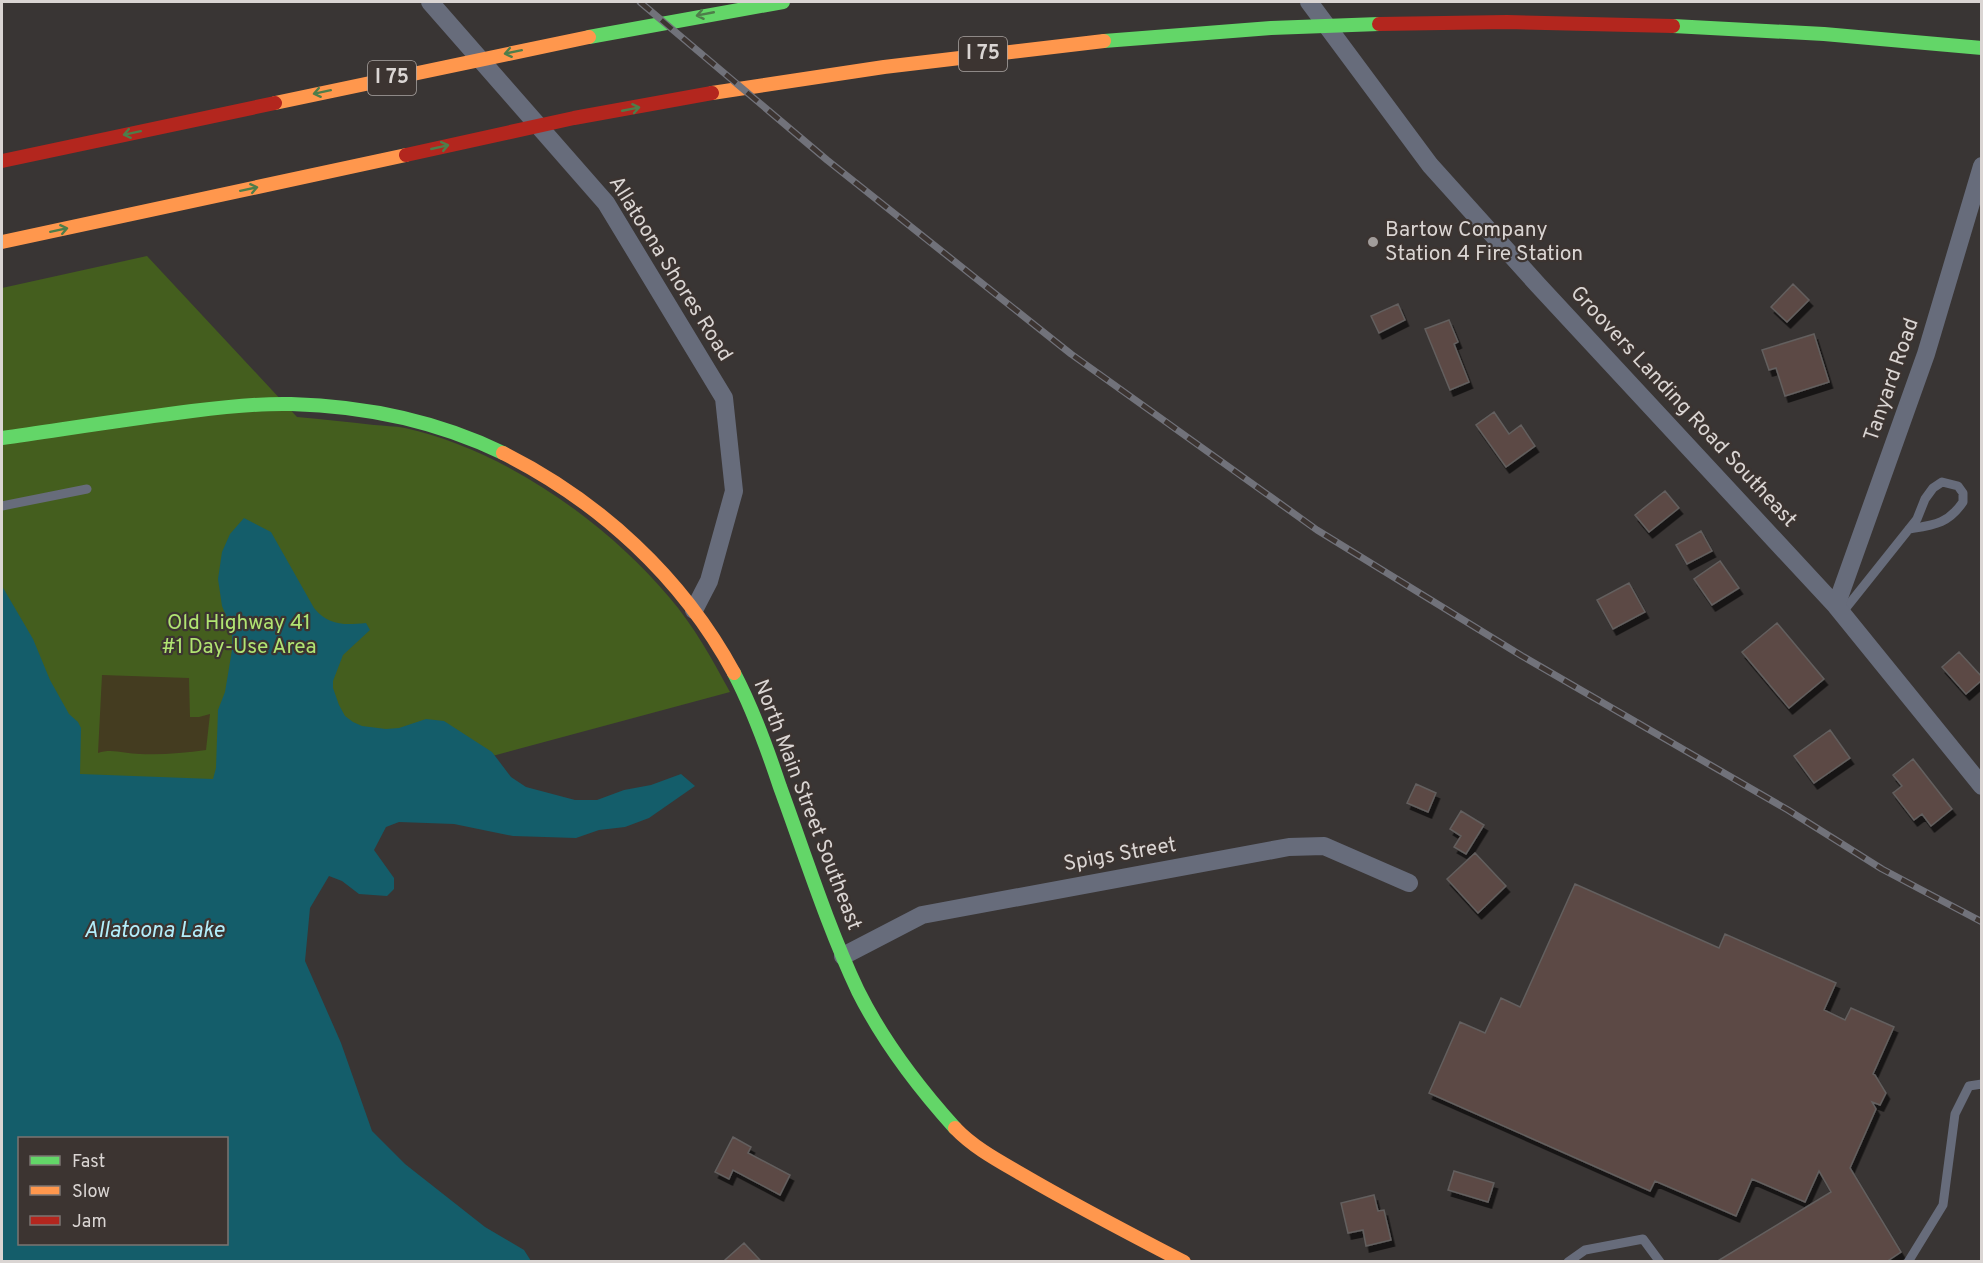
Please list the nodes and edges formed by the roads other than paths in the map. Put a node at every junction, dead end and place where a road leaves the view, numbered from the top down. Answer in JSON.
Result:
{"nodes":[{"id":1,"x":430,"y":2,"type":"edge"},
{"id":2,"x":783,"y":2,"type":"edge"},
{"id":3,"x":1309,"y":2,"type":"edge"},
{"id":4,"x":1982,"y":48,"type":"edge"},
{"id":5,"x":2,"y":161,"type":"edge"},
{"id":6,"x":1982,"y":166,"type":"edge"},
{"id":7,"x":2,"y":242,"type":"edge"},
{"id":8,"x":2,"y":438,"type":"edge"},
{"id":9,"x":87,"y":489,"type":"dead end"},
{"id":10,"x":2,"y":506,"type":"edge"},
{"id":11,"x":1909,"y":529,"type":"junction"},
{"id":12,"x":694,"y":610,"type":"junction"},
{"id":13,"x":1839,"y":610,"type":"junction"},
{"id":14,"x":1982,"y":786,"type":"edge"},
{"id":15,"x":1408,"y":883,"type":"dead end"},
{"id":16,"x":843,"y":956,"type":"junction"},
{"id":17,"x":1982,"y":1084,"type":"edge"},
{"id":18,"x":1573,"y":1260,"type":"edge"},
{"id":19,"x":1184,"y":1262,"type":"edge"},
{"id":20,"x":1660,"y":1262,"type":"edge"},
{"id":21,"x":1908,"y":1262,"type":"edge"}],
"edges":[{"from":1,"to":12,"type":"street","name":"Allatoona Shores Road"},
{"from":2,"to":5,"type":"main road","number":"I 75","one_way":true},
{"from":3,"to":13,"type":"street","name":"Groovers Landing Road Southeast"},
{"from":7,"to":4,"type":"main road","number":"I 75","one_way":true},
{"from":6,"to":13,"type":"street","name":"Tanyard Road"},
{"from":8,"to":12,"type":"main road","name":"North Main Street Southeast"},
{"from":9,"to":10,"type":"lane"},
{"from":11,"to":11,"type":"lane"},
{"from":11,"to":13,"type":"lane"},
{"from":12,"to":16,"type":"main road","name":"North Main Street Southeast"},
{"from":13,"to":14,"type":"street","name":"Groovers Landing Road Southeast"},
{"from":15,"to":16,"type":"street","name":"Spigs Street"},
{"from":16,"to":19,"type":"main road","name":"North Main Street Southeast"},
{"from":17,"to":21,"type":"lane"},
{"from":18,"to":20,"type":"lane"}]}
